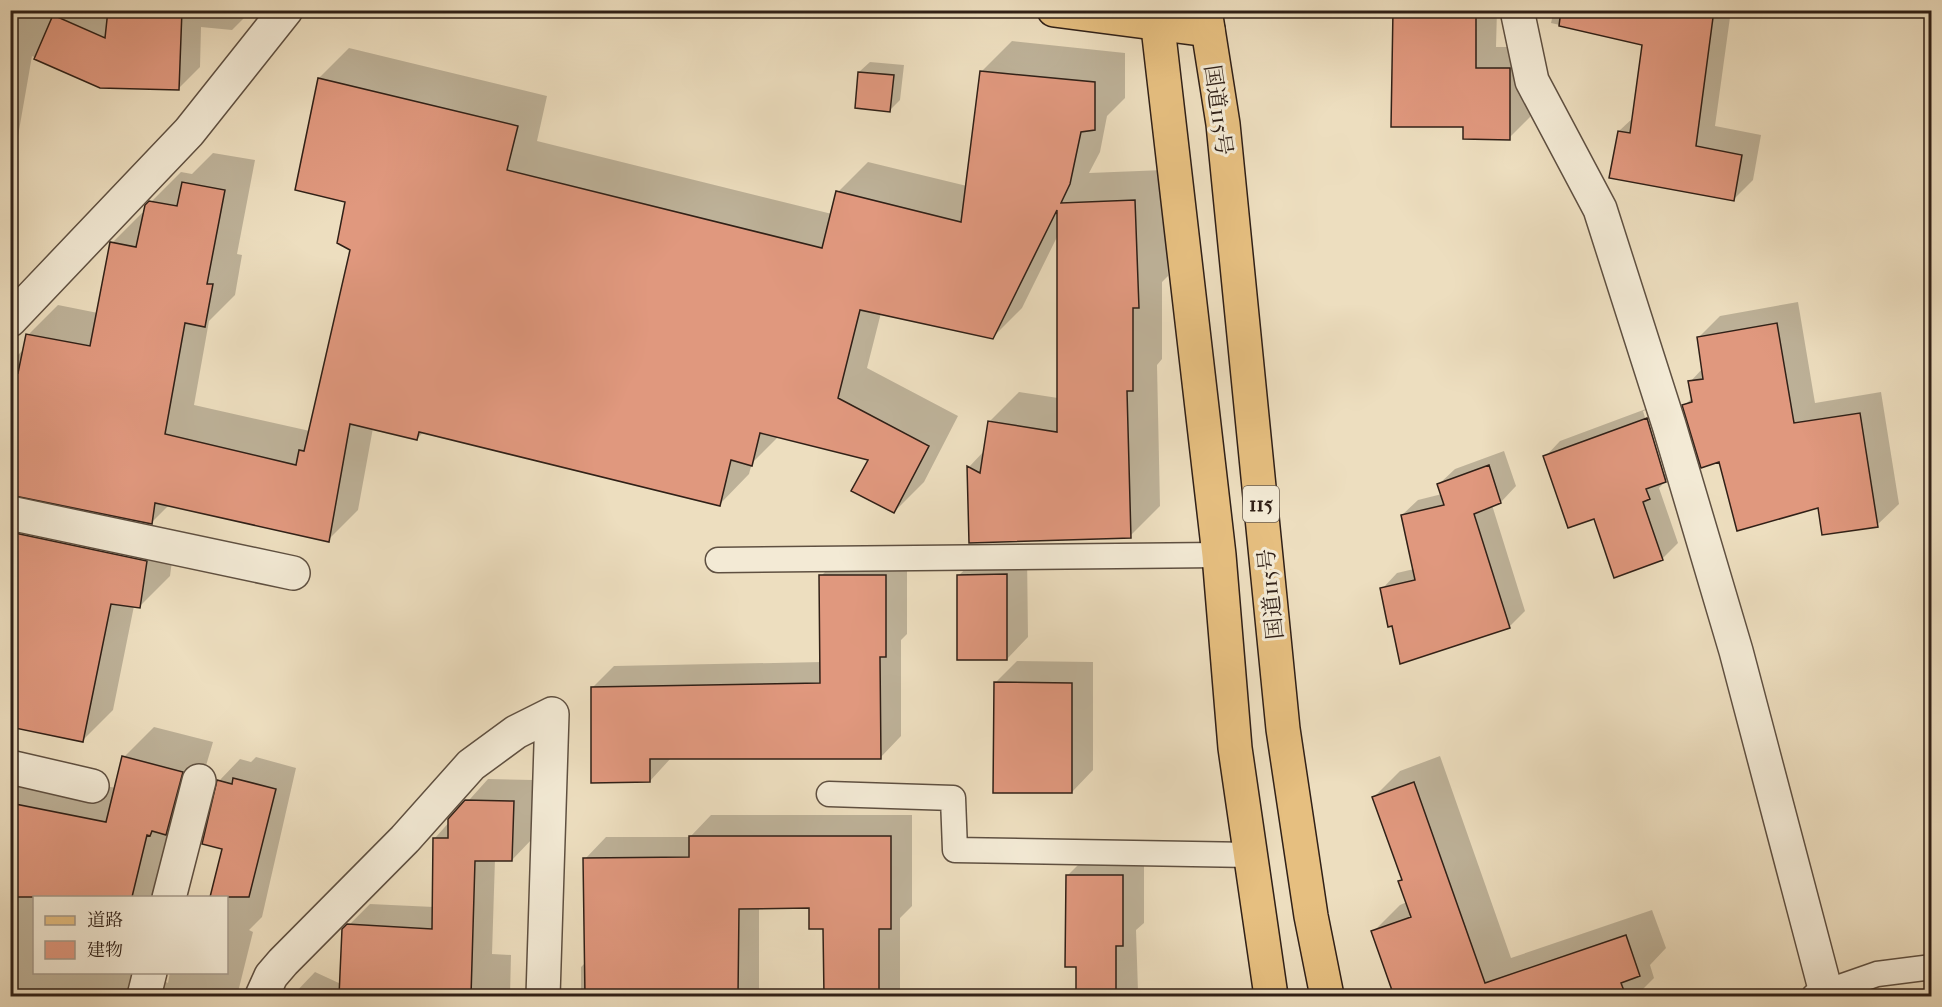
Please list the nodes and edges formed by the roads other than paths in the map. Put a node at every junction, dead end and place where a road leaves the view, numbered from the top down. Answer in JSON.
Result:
{"nodes":[{"id":1,"x":286,"y":10,"type":"edge"},
{"id":2,"x":1054,"y":10,"type":"edge"},
{"id":3,"x":1517,"y":10,"type":"edge"},
{"id":4,"x":1157,"y":17,"type":"edge"},
{"id":5,"x":1207,"y":20,"type":"edge"},
{"id":6,"x":10,"y":320,"type":"edge"},
{"id":7,"x":10,"y":513,"type":"edge"},
{"id":8,"x":1219,"y":555,"type":"junction"},
{"id":9,"x":718,"y":560,"type":"dead end"},
{"id":10,"x":293,"y":573,"type":"dead end"},
{"id":11,"x":10,"y":767,"type":"edge"},
{"id":12,"x":199,"y":781,"type":"dead end"},
{"id":13,"x":92,"y":786,"type":"dead end"},
{"id":14,"x":829,"y":794,"type":"dead end"},
{"id":15,"x":1251,"y":855,"type":"junction"},
{"id":16,"x":169,"y":896,"type":"edge"},
{"id":17,"x":1932,"y":967,"type":"edge"},
{"id":18,"x":150,"y":974,"type":"edge"},
{"id":19,"x":1822,"y":995,"type":"edge"},
{"id":20,"x":144,"y":996,"type":"edge"},
{"id":21,"x":262,"y":996,"type":"edge"},
{"id":22,"x":543,"y":996,"type":"edge"},
{"id":23,"x":1271,"y":996,"type":"edge"},
{"id":24,"x":1327,"y":996,"type":"edge"}],
"edges":[{"from":1,"to":6,"type":"street"},
{"from":2,"to":4,"type":"main road"},
{"from":3,"to":19,"type":"street"},
{"from":4,"to":5,"type":"main road"},
{"from":4,"to":8,"type":"main road","name":"国道115号","number":"115"},
{"from":5,"to":24,"type":"main road","name":"国道115号","number":"115"},
{"from":7,"to":10,"type":"street"},
{"from":8,"to":9,"type":"lane"},
{"from":8,"to":15,"type":"main road","name":"国道115号","number":"115"},
{"from":11,"to":13,"type":"street"},
{"from":12,"to":16,"type":"street"},
{"from":14,"to":15,"type":"lane"},
{"from":15,"to":23,"type":"main road","name":"国道115号","number":"115"},
{"from":17,"to":19,"type":"lane"},
{"from":18,"to":20,"type":"street"},
{"from":21,"to":22,"type":"street"}]}
